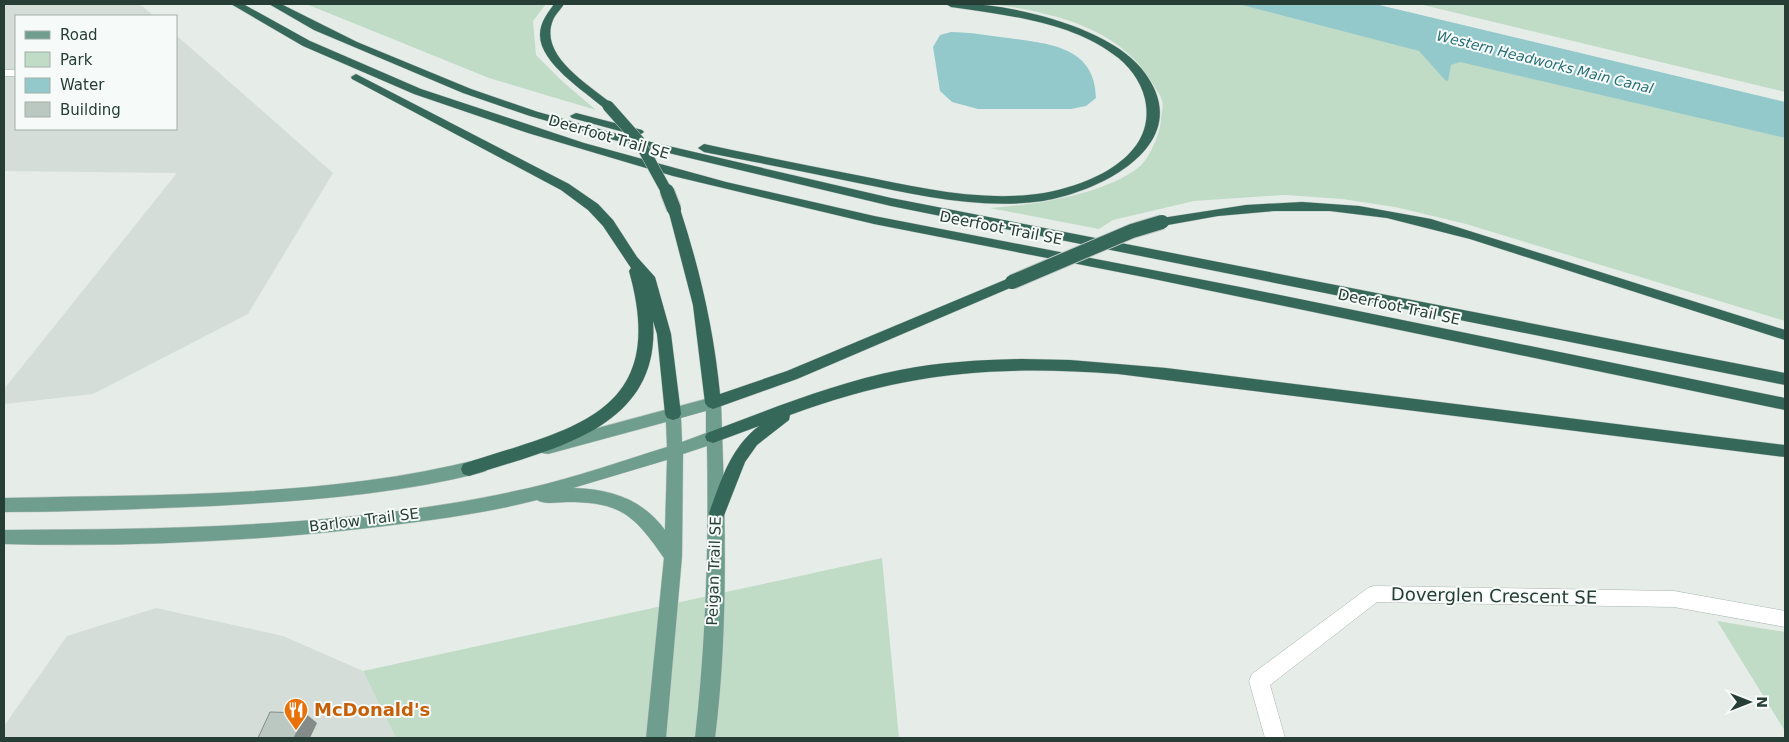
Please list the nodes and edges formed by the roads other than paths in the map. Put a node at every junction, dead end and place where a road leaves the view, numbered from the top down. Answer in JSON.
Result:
{"nodes":[{"id":1,"x":236,"y":4,"type":"edge"},
{"id":2,"x":274,"y":4,"type":"edge"},
{"id":3,"x":559,"y":4,"type":"edge"},
{"id":4,"x":951,"y":4,"type":"edge"},
{"id":5,"x":319,"y":49,"type":"junction"},
{"id":6,"x":468,"y":91,"type":"junction"},
{"id":7,"x":632,"y":260,"type":"junction"},
{"id":8,"x":1785,"y":335,"type":"edge"},
{"id":9,"x":1785,"y":379,"type":"edge"},
{"id":10,"x":713,"y":403,"type":"junction"},
{"id":11,"x":1785,"y":404,"type":"edge"},
{"id":12,"x":794,"y":407,"type":"junction"},
{"id":13,"x":673,"y":414,"type":"junction"},
{"id":14,"x":713,"y":437,"type":"junction"},
{"id":15,"x":675,"y":451,"type":"junction"},
{"id":16,"x":1785,"y":451,"type":"edge"},
{"id":17,"x":469,"y":469,"type":"junction"},
{"id":18,"x":520,"y":497,"type":"junction"},
{"id":19,"x":4,"y":505,"type":"edge"},
{"id":20,"x":717,"y":513,"type":"junction"},
{"id":21,"x":4,"y":538,"type":"edge"},
{"id":22,"x":673,"y":556,"type":"junction"},
{"id":23,"x":1785,"y":618,"type":"edge"},
{"id":24,"x":660,"y":733,"type":"edge"},
{"id":25,"x":705,"y":738,"type":"edge"},
{"id":26,"x":1275,"y":738,"type":"edge"}],
"edges":[{"from":1,"to":5,"type":"highway","name":"Deerfoot Trail SE"},
{"from":2,"to":6,"type":"highway","name":"Deerfoot Trail SE"},
{"from":3,"to":10,"type":"highway","bridge":true},
{"from":4,"to":6,"type":"highway"},
{"from":5,"to":7,"type":"highway"},
{"from":5,"to":11,"type":"highway","name":"Deerfoot Trail SE"},
{"from":6,"to":9,"type":"highway","name":"Deerfoot Trail SE"},
{"from":7,"to":13,"type":"highway"},
{"from":7,"to":17,"type":"highway"},
{"from":8,"to":10,"type":"highway","bridge":true},
{"from":10,"to":13,"type":"main road"},
{"from":10,"to":14,"type":"main road","name":"Peigan Trail SE"},
{"from":12,"to":14,"type":"highway"},
{"from":12,"to":16,"type":"highway"},
{"from":12,"to":20,"type":"highway"},
{"from":13,"to":15,"type":"main road"},
{"from":13,"to":17,"type":"main road"},
{"from":14,"to":15,"type":"main road","name":"Barlow Trail SE"},
{"from":14,"to":20,"type":"main road","name":"Peigan Trail SE"},
{"from":15,"to":18,"type":"main road","name":"Barlow Trail SE"},
{"from":15,"to":22,"type":"main road"},
{"from":17,"to":19,"type":"main road"},
{"from":18,"to":21,"type":"main road","name":"Barlow Trail SE"},
{"from":18,"to":22,"type":"main road"},
{"from":20,"to":25,"type":"main road","name":"Peigan Trail SE"},
{"from":22,"to":24,"type":"main road"},
{"from":23,"to":26,"type":"street","name":"Doverglen Crescent SE"}]}
